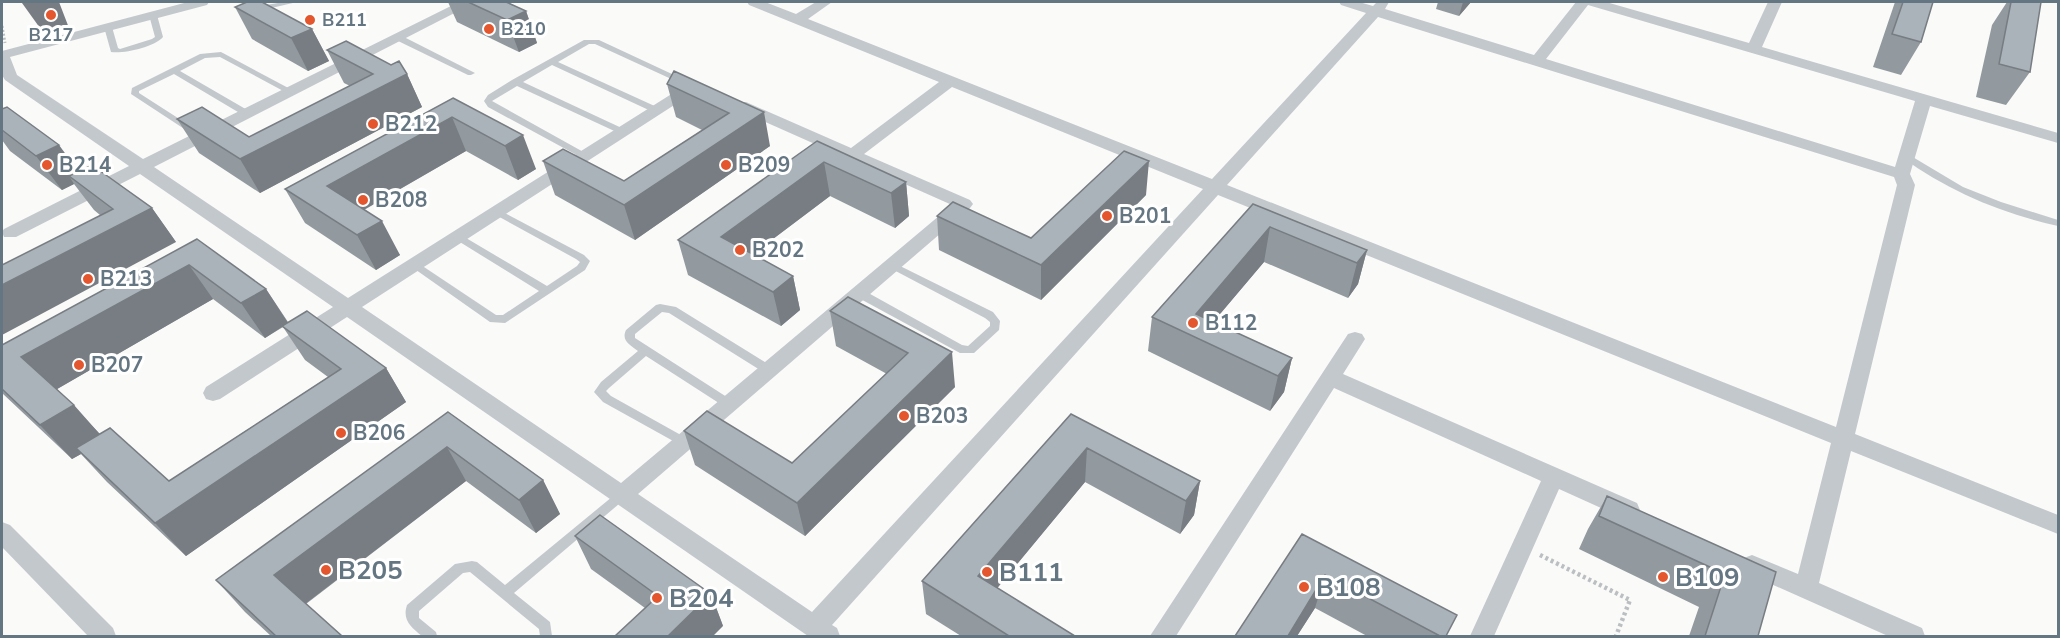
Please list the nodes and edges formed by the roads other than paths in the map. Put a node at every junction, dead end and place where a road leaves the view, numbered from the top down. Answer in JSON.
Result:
{"nodes":[{"id":1,"x":202,"y":2,"type":"edge"},
{"id":2,"x":261,"y":2,"type":"edge"},
{"id":3,"x":293,"y":2,"type":"edge"},
{"id":4,"x":469,"y":2,"type":"edge"},
{"id":5,"x":754,"y":2,"type":"edge"},
{"id":6,"x":825,"y":2,"type":"edge"},
{"id":7,"x":1346,"y":2,"type":"edge"},
{"id":8,"x":1583,"y":2,"type":"edge"},
{"id":9,"x":1592,"y":2,"type":"edge"},
{"id":10,"x":1775,"y":2,"type":"edge"},
{"id":11,"x":1380,"y":6,"type":"edge"},
{"id":12,"x":153,"y":15,"type":"junction"},
{"id":13,"x":798,"y":19,"type":"junction"},
{"id":14,"x":108,"y":27,"type":"junction"},
{"id":15,"x":397,"y":38,"type":"junction"},
{"id":16,"x":1754,"y":49,"type":"junction"},
{"id":17,"x":2,"y":55,"type":"edge"},
{"id":18,"x":551,"y":62,"type":"junction"},
{"id":19,"x":1536,"y":62,"type":"junction"},
{"id":20,"x":173,"y":70,"type":"junction"},
{"id":21,"x":471,"y":73,"type":"dead end"},
{"id":22,"x":951,"y":80,"type":"junction"},
{"id":23,"x":516,"y":82,"type":"junction"},
{"id":24,"x":694,"y":86,"type":"junction"},
{"id":25,"x":290,"y":91,"type":"junction"},
{"id":26,"x":1924,"y":99,"type":"junction"},
{"id":27,"x":656,"y":110,"type":"junction"},
{"id":28,"x":246,"y":113,"type":"junction"},
{"id":29,"x":623,"y":132,"type":"junction"},
{"id":30,"x":200,"y":136,"type":"junction"},
{"id":31,"x":2058,"y":138,"type":"edge"},
{"id":32,"x":853,"y":154,"type":"junction"},
{"id":33,"x":584,"y":156,"type":"junction"},
{"id":34,"x":1903,"y":165,"type":"junction"},
{"id":35,"x":141,"y":166,"type":"junction"},
{"id":36,"x":1215,"y":186,"type":"junction"},
{"id":37,"x":496,"y":212,"type":"junction"},
{"id":38,"x":2058,"y":223,"type":"edge"},
{"id":39,"x":10,"y":232,"type":"dead end"},
{"id":40,"x":458,"y":237,"type":"junction"},
{"id":41,"x":414,"y":265,"type":"junction"},
{"id":42,"x":892,"y":265,"type":"junction"},
{"id":43,"x":547,"y":291,"type":"junction"},
{"id":44,"x":859,"y":293,"type":"junction"},
{"id":45,"x":348,"y":308,"type":"junction"},
{"id":46,"x":1355,"y":339,"type":"dead end"},
{"id":47,"x":646,"y":351,"type":"junction"},
{"id":48,"x":769,"y":370,"type":"junction"},
{"id":49,"x":1330,"y":376,"type":"junction"},
{"id":50,"x":213,"y":393,"type":"dead end"},
{"id":51,"x":729,"y":404,"type":"junction"},
{"id":52,"x":1844,"y":439,"type":"junction"},
{"id":53,"x":684,"y":442,"type":"junction"},
{"id":54,"x":1554,"y":476,"type":"junction"},
{"id":55,"x":622,"y":495,"type":"junction"},
{"id":56,"x":1649,"y":518,"type":"edge"},
{"id":57,"x":2058,"y":525,"type":"edge"},
{"id":58,"x":2,"y":532,"type":"edge"},
{"id":59,"x":1733,"y":556,"type":"edge"},
{"id":60,"x":1806,"y":589,"type":"junction"},
{"id":61,"x":505,"y":593,"type":"junction"},
{"id":62,"x":821,"y":632,"type":"edge"},
{"id":63,"x":104,"y":636,"type":"edge"},
{"id":64,"x":431,"y":636,"type":"edge"},
{"id":65,"x":546,"y":636,"type":"edge"},
{"id":66,"x":1162,"y":636,"type":"edge"},
{"id":67,"x":1482,"y":636,"type":"edge"},
{"id":68,"x":1913,"y":636,"type":"edge"}],
"edges":[{"from":1,"to":12,"type":"street"},
{"from":2,"to":3,"type":"lane"},
{"from":4,"to":15,"type":"street"},
{"from":5,"to":13,"type":"street"},
{"from":6,"to":13,"type":"street"},
{"from":7,"to":11,"type":"street"},
{"from":8,"to":19,"type":"street"},
{"from":9,"to":16,"type":"street"},
{"from":10,"to":16,"type":"street"},
{"from":11,"to":19,"type":"street"},
{"from":11,"to":36,"type":"street"},
{"from":12,"to":14,"type":"street"},
{"from":12,"to":14,"type":"lane"},
{"from":13,"to":22,"type":"street"},
{"from":14,"to":17,"type":"street"},
{"from":15,"to":21,"type":"lane"},
{"from":15,"to":25,"type":"street"},
{"from":16,"to":26,"type":"street"},
{"from":17,"to":35,"type":"street"},
{"from":18,"to":23,"type":"lane"},
{"from":18,"to":24,"type":"lane"},
{"from":18,"to":27,"type":"lane"},
{"from":19,"to":34,"type":"street"},
{"from":20,"to":25,"type":"lane"},
{"from":20,"to":28,"type":"lane"},
{"from":20,"to":30,"type":"lane"},
{"from":22,"to":32,"type":"street"},
{"from":22,"to":36,"type":"street"},
{"from":23,"to":29,"type":"lane"},
{"from":23,"to":33,"type":"lane"},
{"from":24,"to":27,"type":"street"},
{"from":24,"to":32,"type":"street"},
{"from":25,"to":28,"type":"street"},
{"from":26,"to":31,"type":"street"},
{"from":26,"to":34,"type":"street"},
{"from":27,"to":29,"type":"street"},
{"from":28,"to":30,"type":"street"},
{"from":29,"to":33,"type":"street"},
{"from":30,"to":35,"type":"street"},
{"from":32,"to":42,"type":"street"},
{"from":33,"to":37,"type":"street"},
{"from":34,"to":38,"type":"lane"},
{"from":34,"to":52,"type":"street"},
{"from":35,"to":39,"type":"street"},
{"from":35,"to":45,"type":"street"},
{"from":36,"to":52,"type":"street"},
{"from":36,"to":62,"type":"street"},
{"from":37,"to":40,"type":"street"},
{"from":37,"to":43,"type":"lane"},
{"from":40,"to":41,"type":"street"},
{"from":40,"to":43,"type":"lane"},
{"from":41,"to":43,"type":"lane"},
{"from":41,"to":45,"type":"street"},
{"from":42,"to":44,"type":"street"},
{"from":42,"to":44,"type":"lane"},
{"from":44,"to":48,"type":"street"},
{"from":45,"to":50,"type":"street"},
{"from":45,"to":55,"type":"street"},
{"from":46,"to":49,"type":"street"},
{"from":47,"to":48,"type":"lane"},
{"from":47,"to":51,"type":"lane"},
{"from":47,"to":53,"type":"lane"},
{"from":48,"to":51,"type":"street"},
{"from":49,"to":54,"type":"street"},
{"from":49,"to":66,"type":"street"},
{"from":51,"to":53,"type":"street"},
{"from":52,"to":57,"type":"street"},
{"from":52,"to":60,"type":"street"},
{"from":53,"to":55,"type":"street"},
{"from":54,"to":56,"type":"street"},
{"from":54,"to":67,"type":"street"},
{"from":55,"to":61,"type":"lane"},
{"from":55,"to":62,"type":"street"},
{"from":58,"to":63,"type":"street"},
{"from":59,"to":60,"type":"street"},
{"from":60,"to":68,"type":"street"},
{"from":61,"to":64,"type":"lane"},
{"from":61,"to":65,"type":"lane"}]}
